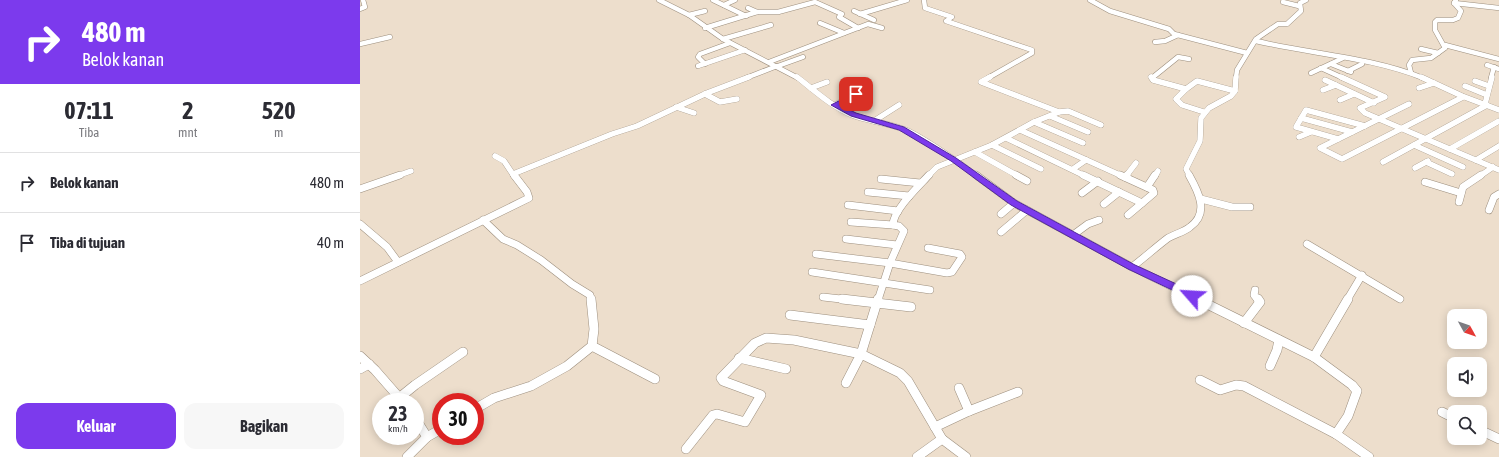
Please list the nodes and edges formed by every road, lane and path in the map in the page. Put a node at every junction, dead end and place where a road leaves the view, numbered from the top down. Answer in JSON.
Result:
{"nodes":[{"id":1,"x":363,"y":0,"type":"edge"},
{"id":2,"x":713,"y":0,"type":"edge"},
{"id":3,"x":735,"y":0,"type":"edge"},
{"id":4,"x":907,"y":0,"type":"edge"},
{"id":5,"x":924,"y":0,"type":"edge"},
{"id":6,"x":1090,"y":0,"type":"edge"},
{"id":7,"x":1306,"y":0,"type":"edge"},
{"id":8,"x":663,"y":1,"type":"edge"},
{"id":9,"x":1283,"y":2,"type":"dead end"},
{"id":10,"x":1455,"y":2,"type":"edge"},
{"id":11,"x":724,"y":5,"type":"junction"},
{"id":12,"x":1299,"y":6,"type":"junction"},
{"id":13,"x":748,"y":8,"type":"dead end"},
{"id":14,"x":1499,"y":8,"type":"edge"},
{"id":15,"x":360,"y":9,"type":"edge"},
{"id":16,"x":705,"y":11,"type":"dead end"},
{"id":17,"x":854,"y":11,"type":"dead end"},
{"id":18,"x":757,"y":12,"type":"junction"},
{"id":19,"x":860,"y":14,"type":"junction"},
{"id":20,"x":689,"y":15,"type":"junction"},
{"id":21,"x":746,"y":16,"type":"junction"},
{"id":22,"x":1279,"y":18,"type":"dead end"},
{"id":23,"x":874,"y":20,"type":"dead end"},
{"id":24,"x":1289,"y":22,"type":"junction"},
{"id":25,"x":820,"y":23,"type":"dead end"},
{"id":26,"x":771,"y":25,"type":"dead end"},
{"id":27,"x":705,"y":28,"type":"junction"},
{"id":28,"x":858,"y":28,"type":"junction"},
{"id":29,"x":882,"y":28,"type":"dead end"},
{"id":30,"x":844,"y":33,"type":"junction"},
{"id":31,"x":1178,"y":34,"type":"junction"},
{"id":32,"x":390,"y":37,"type":"dead end"},
{"id":33,"x":726,"y":41,"type":"junction"},
{"id":34,"x":1256,"y":41,"type":"junction"},
{"id":35,"x":1155,"y":42,"type":"dead end"},
{"id":36,"x":360,"y":44,"type":"edge"},
{"id":37,"x":1445,"y":45,"type":"junction"},
{"id":38,"x":1421,"y":49,"type":"dead end"},
{"id":39,"x":745,"y":50,"type":"junction"},
{"id":40,"x":1247,"y":53,"type":"junction"},
{"id":41,"x":1438,"y":53,"type":"junction"},
{"id":42,"x":803,"y":57,"type":"dead end"},
{"id":43,"x":1343,"y":58,"type":"dead end"},
{"id":44,"x":1189,"y":59,"type":"dead end"},
{"id":45,"x":1499,"y":59,"type":"edge"},
{"id":46,"x":769,"y":62,"type":"junction"},
{"id":47,"x":799,"y":63,"type":"dead end"},
{"id":48,"x":705,"y":64,"type":"junction"},
{"id":49,"x":1331,"y":64,"type":"junction"},
{"id":50,"x":1362,"y":64,"type":"dead end"},
{"id":51,"x":1487,"y":65,"type":"dead end"},
{"id":52,"x":698,"y":66,"type":"dead end"},
{"id":53,"x":780,"y":67,"type":"junction"},
{"id":54,"x":1321,"y":68,"type":"junction"},
{"id":55,"x":1496,"y":68,"type":"edge"},
{"id":56,"x":1311,"y":73,"type":"dead end"},
{"id":57,"x":1411,"y":73,"type":"junction"},
{"id":58,"x":1325,"y":80,"type":"dead end"},
{"id":59,"x":1475,"y":81,"type":"dead end"},
{"id":60,"x":827,"y":82,"type":"dead end"},
{"id":61,"x":1434,"y":83,"type":"junction"},
{"id":62,"x":1336,"y":85,"type":"junction"},
{"id":63,"x":1465,"y":86,"type":"dead end"},
{"id":64,"x":1489,"y":86,"type":"junction"},
{"id":65,"x":811,"y":88,"type":"junction"},
{"id":66,"x":869,"y":88,"type":"dead end"},
{"id":67,"x":1419,"y":88,"type":"dead end"},
{"id":68,"x":1186,"y":89,"type":"junction"},
{"id":69,"x":1323,"y":90,"type":"dead end"},
{"id":70,"x":1235,"y":91,"type":"junction"},
{"id":71,"x":705,"y":94,"type":"junction"},
{"id":72,"x":1354,"y":94,"type":"junction"},
{"id":73,"x":1487,"y":95,"type":"junction"},
{"id":74,"x":1463,"y":96,"type":"junction"},
{"id":75,"x":737,"y":99,"type":"dead end"},
{"id":76,"x":1340,"y":100,"type":"dead end"},
{"id":77,"x":1374,"y":102,"type":"junction"},
{"id":78,"x":1409,"y":104,"type":"dead end"},
{"id":79,"x":835,"y":105,"type":"junction"},
{"id":80,"x":899,"y":105,"type":"dead end"},
{"id":81,"x":1486,"y":105,"type":"junction"},
{"id":82,"x":676,"y":107,"type":"junction"},
{"id":83,"x":1499,"y":110,"type":"edge"},
{"id":84,"x":1059,"y":112,"type":"junction"},
{"id":85,"x":1204,"y":112,"type":"junction"},
{"id":86,"x":694,"y":113,"type":"dead end"},
{"id":87,"x":1367,"y":114,"type":"junction"},
{"id":88,"x":1050,"y":116,"type":"junction"},
{"id":89,"x":1301,"y":118,"type":"junction"},
{"id":90,"x":1379,"y":119,"type":"junction"},
{"id":91,"x":874,"y":121,"type":"junction"},
{"id":92,"x":1499,"y":121,"type":"edge"},
{"id":93,"x":1034,"y":122,"type":"junction"},
{"id":94,"x":1100,"y":125,"type":"dead end"},
{"id":95,"x":1364,"y":126,"type":"junction"},
{"id":96,"x":1296,"y":127,"type":"junction"},
{"id":97,"x":1402,"y":129,"type":"junction"},
{"id":98,"x":1020,"y":130,"type":"junction"},
{"id":99,"x":1088,"y":132,"type":"dead end"},
{"id":100,"x":1311,"y":132,"type":"junction"},
{"id":101,"x":1352,"y":132,"type":"junction"},
{"id":102,"x":1006,"y":138,"type":"junction"},
{"id":103,"x":1338,"y":139,"type":"junction"},
{"id":104,"x":1426,"y":139,"type":"junction"},
{"id":105,"x":1083,"y":143,"type":"dead end"},
{"id":106,"x":992,"y":145,"type":"junction"},
{"id":107,"x":1414,"y":145,"type":"junction"},
{"id":108,"x":1499,"y":146,"type":"edge"},
{"id":109,"x":1450,"y":149,"type":"junction"},
{"id":110,"x":975,"y":152,"type":"junction"},
{"id":111,"x":495,"y":156,"type":"dead end"},
{"id":112,"x":1437,"y":156,"type":"junction"},
{"id":113,"x":954,"y":159,"type":"junction"},
{"id":114,"x":1086,"y":160,"type":"junction"},
{"id":115,"x":1476,"y":160,"type":"junction"},
{"id":116,"x":1383,"y":162,"type":"dead end"},
{"id":117,"x":1426,"y":162,"type":"junction"},
{"id":118,"x":1136,"y":163,"type":"dead end"},
{"id":119,"x":1463,"y":167,"type":"dead end"},
{"id":120,"x":1415,"y":168,"type":"dead end"},
{"id":121,"x":1040,"y":169,"type":"dead end"},
{"id":122,"x":1073,"y":169,"type":"junction"},
{"id":123,"x":1496,"y":169,"type":"edge"},
{"id":124,"x":411,"y":171,"type":"dead end"},
{"id":125,"x":1158,"y":171,"type":"dead end"},
{"id":126,"x":513,"y":174,"type":"junction"},
{"id":127,"x":1452,"y":174,"type":"dead end"},
{"id":128,"x":1125,"y":177,"type":"junction"},
{"id":129,"x":881,"y":179,"type":"dead end"},
{"id":130,"x":1027,"y":181,"type":"dead end"},
{"id":131,"x":1098,"y":181,"type":"junction"},
{"id":132,"x":1425,"y":182,"type":"dead end"},
{"id":133,"x":920,"y":183,"type":"junction"},
{"id":134,"x":1148,"y":187,"type":"junction"},
{"id":135,"x":360,"y":189,"type":"edge"},
{"id":136,"x":868,"y":192,"type":"dead end"},
{"id":137,"x":1119,"y":192,"type":"junction"},
{"id":138,"x":1082,"y":193,"type":"dead end"},
{"id":139,"x":1461,"y":193,"type":"junction"},
{"id":140,"x":1499,"y":194,"type":"edge"},
{"id":141,"x":909,"y":196,"type":"junction"},
{"id":142,"x":1201,"y":199,"type":"junction"},
{"id":143,"x":1142,"y":202,"type":"junction"},
{"id":144,"x":1459,"y":202,"type":"dead end"},
{"id":145,"x":1014,"y":203,"type":"junction"},
{"id":146,"x":1104,"y":204,"type":"dead end"},
{"id":147,"x":848,"y":205,"type":"dead end"},
{"id":148,"x":1250,"y":207,"type":"dead end"},
{"id":149,"x":1027,"y":210,"type":"junction"},
{"id":150,"x":1488,"y":210,"type":"dead end"},
{"id":151,"x":898,"y":211,"type":"junction"},
{"id":152,"x":1001,"y":214,"type":"dead end"},
{"id":153,"x":1128,"y":215,"type":"dead end"},
{"id":154,"x":483,"y":220,"type":"junction"},
{"id":155,"x":1099,"y":220,"type":"dead end"},
{"id":156,"x":851,"y":222,"type":"dead end"},
{"id":157,"x":360,"y":224,"type":"edge"},
{"id":158,"x":893,"y":225,"type":"junction"},
{"id":159,"x":1001,"y":232,"type":"dead end"},
{"id":160,"x":1073,"y":235,"type":"junction"},
{"id":161,"x":846,"y":239,"type":"dead end"},
{"id":162,"x":1307,"y":244,"type":"dead end"},
{"id":163,"x":898,"y":245,"type":"junction"},
{"id":164,"x":928,"y":248,"type":"dead end"},
{"id":165,"x":816,"y":254,"type":"dead end"},
{"id":166,"x":398,"y":262,"type":"junction"},
{"id":167,"x":890,"y":263,"type":"junction"},
{"id":168,"x":1132,"y":267,"type":"junction"},
{"id":169,"x":812,"y":272,"type":"dead end"},
{"id":170,"x":1362,"y":275,"type":"junction"},
{"id":171,"x":360,"y":281,"type":"edge"},
{"id":172,"x":884,"y":283,"type":"junction"},
{"id":173,"x":930,"y":290,"type":"dead end"},
{"id":174,"x":1255,"y":290,"type":"dead end"},
{"id":175,"x":822,"y":297,"type":"dead end"},
{"id":176,"x":1400,"y":299,"type":"dead end"},
{"id":177,"x":878,"y":304,"type":"junction"},
{"id":178,"x":911,"y":307,"type":"dead end"},
{"id":179,"x":790,"y":315,"type":"dead end"},
{"id":180,"x":1244,"y":323,"type":"junction"},
{"id":181,"x":870,"y":325,"type":"junction"},
{"id":182,"x":1279,"y":340,"type":"junction"},
{"id":183,"x":592,"y":346,"type":"junction"},
{"id":184,"x":463,"y":352,"type":"dead end"},
{"id":185,"x":861,"y":354,"type":"junction"},
{"id":186,"x":360,"y":356,"type":"edge"},
{"id":187,"x":1314,"y":357,"type":"junction"},
{"id":188,"x":739,"y":358,"type":"junction"},
{"id":189,"x":369,"y":364,"type":"junction"},
{"id":190,"x":1270,"y":366,"type":"dead end"},
{"id":191,"x":360,"y":369,"type":"edge"},
{"id":192,"x":786,"y":369,"type":"dead end"},
{"id":193,"x":655,"y":379,"type":"dead end"},
{"id":194,"x":1200,"y":380,"type":"dead end"},
{"id":195,"x":846,"y":383,"type":"dead end"},
{"id":196,"x":959,"y":388,"type":"dead end"},
{"id":197,"x":1018,"y":392,"type":"dead end"},
{"id":198,"x":395,"y":393,"type":"edge"},
{"id":199,"x":408,"y":393,"type":"edge"},
{"id":200,"x":484,"y":404,"type":"edge"},
{"id":201,"x":969,"y":411,"type":"junction"},
{"id":202,"x":1442,"y":412,"type":"dead end"},
{"id":203,"x":1447,"y":414,"type":"edge"},
{"id":204,"x":935,"y":427,"type":"junction"},
{"id":205,"x":424,"y":432,"type":"edge"},
{"id":206,"x":1487,"y":433,"type":"edge"},
{"id":207,"x":432,"y":434,"type":"edge"},
{"id":208,"x":1336,"y":434,"type":"junction"},
{"id":209,"x":427,"y":437,"type":"junction"},
{"id":210,"x":942,"y":438,"type":"junction"},
{"id":211,"x":1499,"y":439,"type":"edge"},
{"id":212,"x":686,"y":449,"type":"dead end"},
{"id":213,"x":407,"y":457,"type":"edge"},
{"id":214,"x":917,"y":457,"type":"edge"},
{"id":215,"x":966,"y":457,"type":"edge"},
{"id":216,"x":1369,"y":457,"type":"edge"}],
"edges":[{"from":1,"to":15,"type":"street"},
{"from":2,"to":11,"type":"street"},
{"from":3,"to":11,"type":"street"},
{"from":4,"to":19,"type":"street"},
{"from":5,"to":84,"type":"street"},
{"from":6,"to":31,"type":"street"},
{"from":7,"to":12,"type":"street"},
{"from":8,"to":20,"type":"street"},
{"from":9,"to":12,"type":"street"},
{"from":10,"to":14,"type":"street"},
{"from":10,"to":37,"type":"street"},
{"from":11,"to":21,"type":"street"},
{"from":12,"to":24,"type":"street"},
{"from":13,"to":18,"type":"street"},
{"from":16,"to":20,"type":"street"},
{"from":17,"to":19,"type":"street"},
{"from":18,"to":21,"type":"street"},
{"from":18,"to":28,"type":"street"},
{"from":19,"to":23,"type":"street"},
{"from":20,"to":27,"type":"street"},
{"from":21,"to":27,"type":"street"},
{"from":22,"to":24,"type":"street"},
{"from":24,"to":34,"type":"street"},
{"from":25,"to":30,"type":"street"},
{"from":26,"to":33,"type":"street"},
{"from":27,"to":33,"type":"street"},
{"from":28,"to":29,"type":"street"},
{"from":28,"to":30,"type":"street"},
{"from":30,"to":46,"type":"street"},
{"from":31,"to":35,"type":"street"},
{"from":31,"to":40,"type":"street"},
{"from":32,"to":36,"type":"street"},
{"from":33,"to":39,"type":"street"},
{"from":33,"to":48,"type":"street"},
{"from":34,"to":40,"type":"street"},
{"from":34,"to":57,"type":"street"},
{"from":37,"to":41,"type":"street"},
{"from":37,"to":45,"type":"street"},
{"from":38,"to":41,"type":"street"},
{"from":39,"to":46,"type":"street"},
{"from":39,"to":48,"type":"street"},
{"from":40,"to":70,"type":"street"},
{"from":41,"to":57,"type":"street"},
{"from":42,"to":53,"type":"street"},
{"from":43,"to":49,"type":"street"},
{"from":44,"to":68,"type":"street"},
{"from":46,"to":53,"type":"street"},
{"from":47,"to":53,"type":"street"},
{"from":48,"to":52,"type":"street"},
{"from":49,"to":50,"type":"street"},
{"from":49,"to":54,"type":"street"},
{"from":51,"to":55,"type":"street"},
{"from":53,"to":65,"type":"street"},
{"from":53,"to":71,"type":"street"},
{"from":54,"to":56,"type":"street"},
{"from":54,"to":77,"type":"street"},
{"from":55,"to":64,"type":"street"},
{"from":57,"to":61,"type":"street"},
{"from":58,"to":62,"type":"street"},
{"from":59,"to":64,"type":"street"},
{"from":60,"to":65,"type":"street"},
{"from":61,"to":67,"type":"street"},
{"from":61,"to":74,"type":"street"},
{"from":62,"to":69,"type":"street"},
{"from":62,"to":72,"type":"street"},
{"from":63,"to":73,"type":"street"},
{"from":64,"to":73,"type":"street"},
{"from":65,"to":79,"type":"street"},
{"from":66,"to":79,"type":"street"},
{"from":68,"to":70,"type":"street"},
{"from":68,"to":85,"type":"street"},
{"from":70,"to":85,"type":"street"},
{"from":71,"to":75,"type":"street"},
{"from":71,"to":82,"type":"street"},
{"from":72,"to":76,"type":"street"},
{"from":72,"to":77,"type":"street"},
{"from":73,"to":81,"type":"street"},
{"from":74,"to":81,"type":"street"},
{"from":74,"to":97,"type":"street"},
{"from":77,"to":87,"type":"street"},
{"from":78,"to":90,"type":"street"},
{"from":79,"to":91,"type":"street"},
{"from":80,"to":91,"type":"street"},
{"from":81,"to":83,"type":"street"},
{"from":81,"to":104,"type":"street"},
{"from":82,"to":86,"type":"street"},
{"from":82,"to":126,"type":"street"},
{"from":84,"to":88,"type":"street"},
{"from":84,"to":94,"type":"street"},
{"from":85,"to":142,"type":"street"},
{"from":87,"to":90,"type":"street"},
{"from":87,"to":95,"type":"street"},
{"from":88,"to":93,"type":"street"},
{"from":88,"to":99,"type":"street"},
{"from":89,"to":95,"type":"street"},
{"from":89,"to":96,"type":"street"},
{"from":89,"to":101,"type":"street"},
{"from":90,"to":95,"type":"street"},
{"from":90,"to":97,"type":"street"},
{"from":91,"to":113,"type":"street"},
{"from":92,"to":109,"type":"street"},
{"from":93,"to":98,"type":"street"},
{"from":93,"to":105,"type":"street"},
{"from":95,"to":101,"type":"street"},
{"from":96,"to":100,"type":"street"},
{"from":96,"to":100,"type":"street"},
{"from":97,"to":103,"type":"street"},
{"from":97,"to":104,"type":"street"},
{"from":98,"to":102,"type":"street"},
{"from":98,"to":114,"type":"street"},
{"from":100,"to":103,"type":"street"},
{"from":101,"to":103,"type":"street"},
{"from":102,"to":106,"type":"street"},
{"from":102,"to":122,"type":"street"},
{"from":104,"to":107,"type":"street"},
{"from":104,"to":109,"type":"street"},
{"from":106,"to":110,"type":"street"},
{"from":106,"to":121,"type":"street"},
{"from":107,"to":112,"type":"street"},
{"from":107,"to":116,"type":"street"},
{"from":108,"to":115,"type":"street"},
{"from":109,"to":115,"type":"street"},
{"from":110,"to":113,"type":"street"},
{"from":110,"to":130,"type":"street"},
{"from":111,"to":126,"type":"street"},
{"from":112,"to":117,"type":"street"},
{"from":112,"to":119,"type":"street"},
{"from":113,"to":133,"type":"street"},
{"from":113,"to":145,"type":"street"},
{"from":114,"to":122,"type":"street"},
{"from":114,"to":128,"type":"street"},
{"from":115,"to":123,"type":"street"},
{"from":117,"to":120,"type":"street"},
{"from":117,"to":127,"type":"street"},
{"from":118,"to":128,"type":"street"},
{"from":122,"to":131,"type":"street"},
{"from":123,"to":139,"type":"street"},
{"from":124,"to":135,"type":"street"},
{"from":125,"to":134,"type":"street"},
{"from":126,"to":154,"type":"street"},
{"from":128,"to":134,"type":"street"},
{"from":129,"to":133,"type":"street"},
{"from":131,"to":137,"type":"street"},
{"from":131,"to":138,"type":"street"},
{"from":132,"to":139,"type":"street"},
{"from":133,"to":141,"type":"street"},
{"from":134,"to":143,"type":"street"},
{"from":136,"to":141,"type":"street"},
{"from":137,"to":143,"type":"street"},
{"from":137,"to":146,"type":"street"},
{"from":139,"to":144,"type":"street"},
{"from":140,"to":150,"type":"street"},
{"from":141,"to":151,"type":"street"},
{"from":142,"to":148,"type":"street"},
{"from":142,"to":168,"type":"street"},
{"from":143,"to":153,"type":"street"},
{"from":145,"to":149,"type":"street"},
{"from":145,"to":152,"type":"street"},
{"from":147,"to":151,"type":"street"},
{"from":149,"to":159,"type":"street"},
{"from":149,"to":160,"type":"street"},
{"from":151,"to":158,"type":"street"},
{"from":154,"to":166,"type":"street"},
{"from":154,"to":183,"type":"street"},
{"from":155,"to":160,"type":"street"},
{"from":156,"to":158,"type":"street"},
{"from":157,"to":166,"type":"street"},
{"from":158,"to":163,"type":"street"},
{"from":160,"to":168,"type":"street"},
{"from":161,"to":163,"type":"street"},
{"from":162,"to":170,"type":"street"},
{"from":163,"to":167,"type":"street"},
{"from":164,"to":167,"type":"street"},
{"from":165,"to":167,"type":"street"},
{"from":166,"to":171,"type":"street"},
{"from":167,"to":172,"type":"street"},
{"from":168,"to":180,"type":"street"},
{"from":169,"to":172,"type":"street"},
{"from":170,"to":176,"type":"street"},
{"from":170,"to":187,"type":"street"},
{"from":172,"to":173,"type":"street"},
{"from":172,"to":177,"type":"street"},
{"from":174,"to":180,"type":"street"},
{"from":175,"to":177,"type":"street"},
{"from":177,"to":178,"type":"street"},
{"from":177,"to":181,"type":"street"},
{"from":179,"to":181,"type":"street"},
{"from":180,"to":182,"type":"street"},
{"from":181,"to":185,"type":"street"},
{"from":182,"to":187,"type":"street"},
{"from":182,"to":190,"type":"street"},
{"from":183,"to":193,"type":"street"},
{"from":183,"to":200,"type":"street"},
{"from":184,"to":199,"type":"street"},
{"from":185,"to":188,"type":"street"},
{"from":185,"to":195,"type":"street"},
{"from":185,"to":204,"type":"street"},
{"from":186,"to":189,"type":"street"},
{"from":187,"to":208,"type":"street"},
{"from":188,"to":192,"type":"street"},
{"from":188,"to":212,"type":"street"},
{"from":189,"to":191,"type":"street"},
{"from":189,"to":198,"type":"street"},
{"from":194,"to":208,"type":"street"},
{"from":196,"to":201,"type":"street"},
{"from":197,"to":201,"type":"street"},
{"from":201,"to":204,"type":"street"},
{"from":202,"to":203,"type":"street"},
{"from":204,"to":210,"type":"street"},
{"from":205,"to":209,"type":"street"},
{"from":206,"to":211,"type":"street"},
{"from":207,"to":209,"type":"street"},
{"from":208,"to":216,"type":"street"},
{"from":209,"to":213,"type":"street"},
{"from":210,"to":214,"type":"street"},
{"from":210,"to":215,"type":"street"}]}
